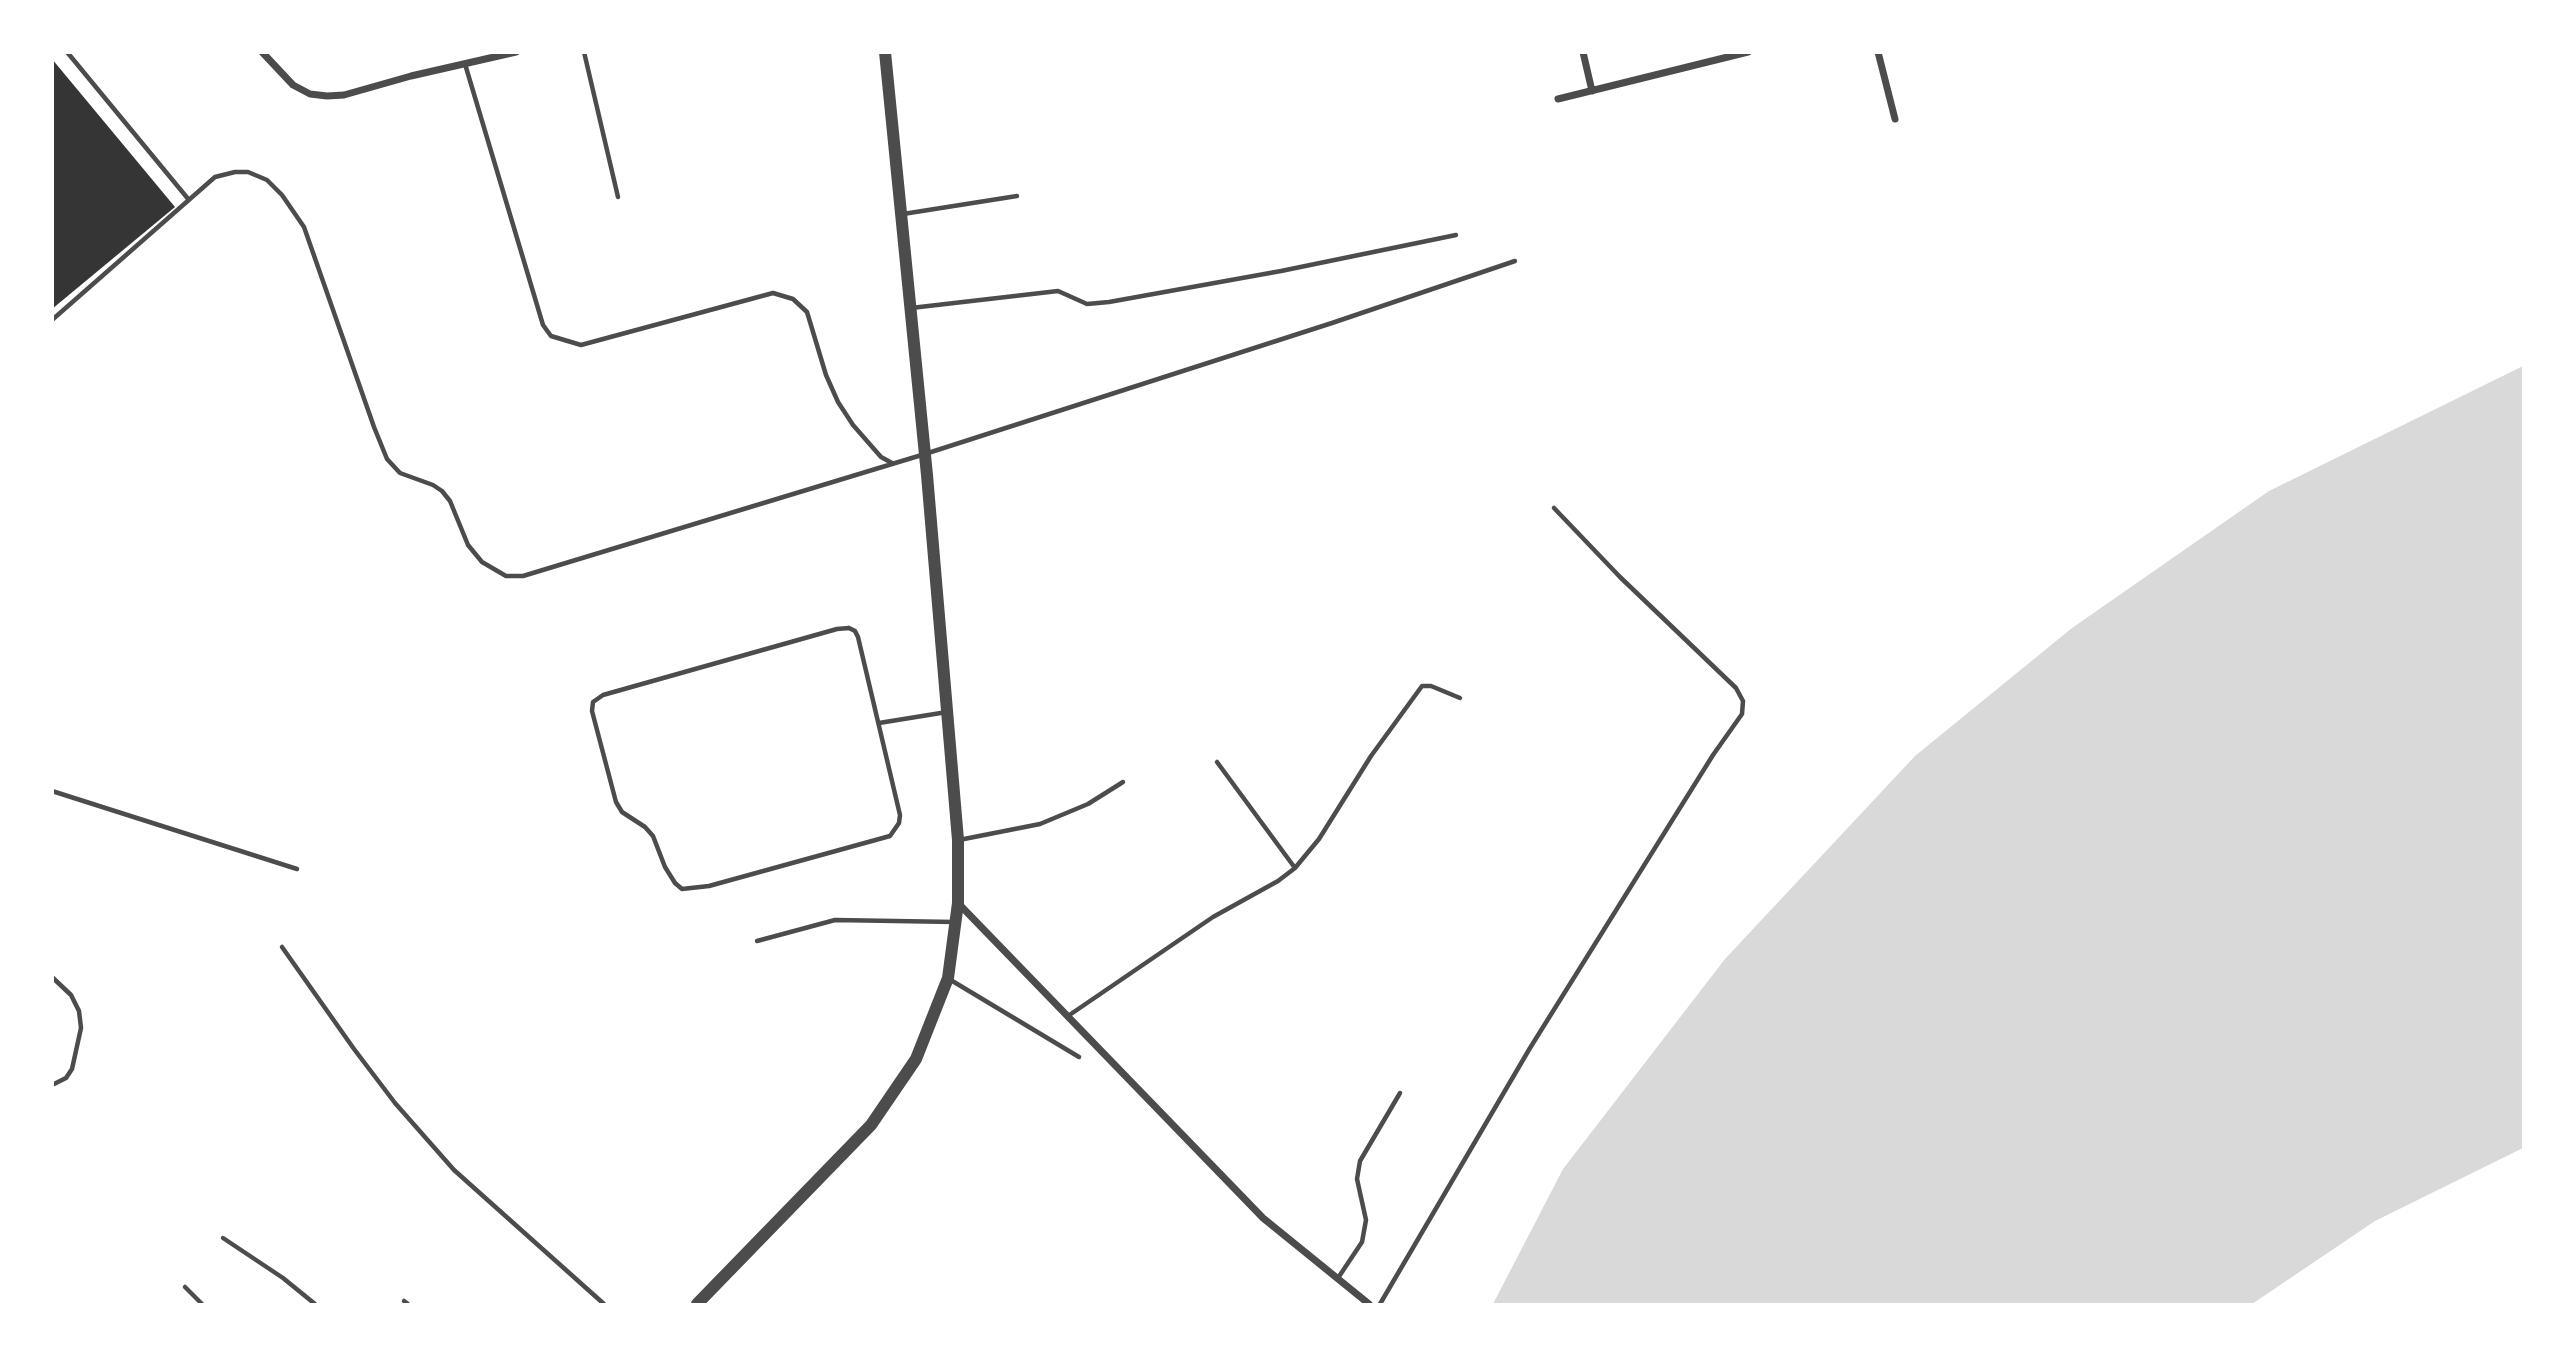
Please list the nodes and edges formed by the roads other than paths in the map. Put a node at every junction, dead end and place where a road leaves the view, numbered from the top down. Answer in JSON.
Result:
{"nodes":[{"id":1,"x":67,"y":52,"type":"edge"},
{"id":2,"x":262,"y":52,"type":"edge"},
{"id":3,"x":516,"y":52,"type":"edge"},
{"id":4,"x":584,"y":52,"type":"edge"},
{"id":5,"x":885,"y":52,"type":"edge"},
{"id":6,"x":1583,"y":52,"type":"edge"},
{"id":7,"x":1748,"y":52,"type":"edge"},
{"id":8,"x":1878,"y":52,"type":"edge"},
{"id":9,"x":1717,"y":56,"type":"edge"},
{"id":10,"x":465,"y":64,"type":"junction"},
{"id":11,"x":1592,"y":91,"type":"junction"},
{"id":12,"x":1558,"y":99,"type":"dead end"},
{"id":13,"x":1895,"y":119,"type":"dead end"},
{"id":14,"x":1017,"y":196,"type":"dead end"},
{"id":15,"x":618,"y":197,"type":"dead end"},
{"id":16,"x":189,"y":201,"type":"junction"},
{"id":17,"x":902,"y":214,"type":"junction"},
{"id":18,"x":1457,"y":234,"type":"dead end"},
{"id":19,"x":1514,"y":261,"type":"dead end"},
{"id":20,"x":911,"y":308,"type":"junction"},
{"id":21,"x":52,"y":320,"type":"edge"},
{"id":22,"x":925,"y":454,"type":"junction"},
{"id":23,"x":892,"y":463,"type":"junction"},
{"id":24,"x":1554,"y":508,"type":"dead end"},
{"id":25,"x":1460,"y":698,"type":"dead end"},
{"id":26,"x":947,"y":712,"type":"junction"},
{"id":27,"x":878,"y":723,"type":"junction"},
{"id":28,"x":1217,"y":762,"type":"dead end"},
{"id":29,"x":1122,"y":782,"type":"dead end"},
{"id":30,"x":52,"y":791,"type":"edge"},
{"id":31,"x":958,"y":840,"type":"junction"},
{"id":32,"x":1295,"y":868,"type":"junction"},
{"id":33,"x":297,"y":869,"type":"dead end"},
{"id":34,"x":958,"y":903,"type":"junction"},
{"id":35,"x":956,"y":922,"type":"junction"},
{"id":36,"x":757,"y":941,"type":"dead end"},
{"id":37,"x":282,"y":947,"type":"dead end"},
{"id":38,"x":52,"y":977,"type":"edge"},
{"id":39,"x":948,"y":978,"type":"junction"},
{"id":40,"x":1068,"y":1017,"type":"junction"},
{"id":41,"x":1079,"y":1057,"type":"dead end"},
{"id":42,"x":52,"y":1085,"type":"edge"},
{"id":43,"x":1400,"y":1093,"type":"dead end"},
{"id":44,"x":223,"y":1238,"type":"dead end"},
{"id":45,"x":1338,"y":1278,"type":"junction"},
{"id":46,"x":186,"y":1287,"type":"dead end"},
{"id":47,"x":202,"y":1304,"type":"edge"},
{"id":48,"x":315,"y":1304,"type":"edge"},
{"id":49,"x":604,"y":1304,"type":"edge"},
{"id":50,"x":697,"y":1304,"type":"edge"},
{"id":51,"x":1369,"y":1304,"type":"edge"},
{"id":52,"x":1380,"y":1304,"type":"edge"}],
"edges":[{"from":1,"to":16,"type":"lane"},
{"from":2,"to":10,"type":"street"},
{"from":3,"to":10,"type":"street"},
{"from":4,"to":15,"type":"lane"},
{"from":5,"to":17,"type":"street"},
{"from":6,"to":11,"type":"street"},
{"from":7,"to":9,"type":"street"},
{"from":8,"to":13,"type":"street"},
{"from":9,"to":11,"type":"street"},
{"from":10,"to":23,"type":"lane"},
{"from":11,"to":12,"type":"street"},
{"from":14,"to":17,"type":"lane"},
{"from":16,"to":21,"type":"lane"},
{"from":16,"to":23,"type":"lane"},
{"from":17,"to":20,"type":"street"},
{"from":18,"to":20,"type":"lane"},
{"from":19,"to":22,"type":"lane"},
{"from":20,"to":22,"type":"street"},
{"from":22,"to":23,"type":"lane"},
{"from":22,"to":26,"type":"street"},
{"from":24,"to":52,"type":"lane"},
{"from":25,"to":32,"type":"lane"},
{"from":26,"to":27,"type":"lane"},
{"from":26,"to":31,"type":"street"},
{"from":27,"to":27,"type":"lane"},
{"from":28,"to":32,"type":"lane"},
{"from":29,"to":31,"type":"lane"},
{"from":30,"to":33,"type":"lane"},
{"from":31,"to":34,"type":"street"},
{"from":32,"to":40,"type":"lane"},
{"from":34,"to":35,"type":"street"},
{"from":34,"to":40,"type":"street"},
{"from":35,"to":36,"type":"lane"},
{"from":35,"to":39,"type":"street"},
{"from":37,"to":49,"type":"lane"},
{"from":38,"to":42,"type":"lane"},
{"from":39,"to":41,"type":"lane"},
{"from":39,"to":50,"type":"street"},
{"from":40,"to":45,"type":"street"},
{"from":43,"to":45,"type":"lane"},
{"from":44,"to":48,"type":"lane"},
{"from":45,"to":51,"type":"street"},
{"from":46,"to":47,"type":"lane"}]}
